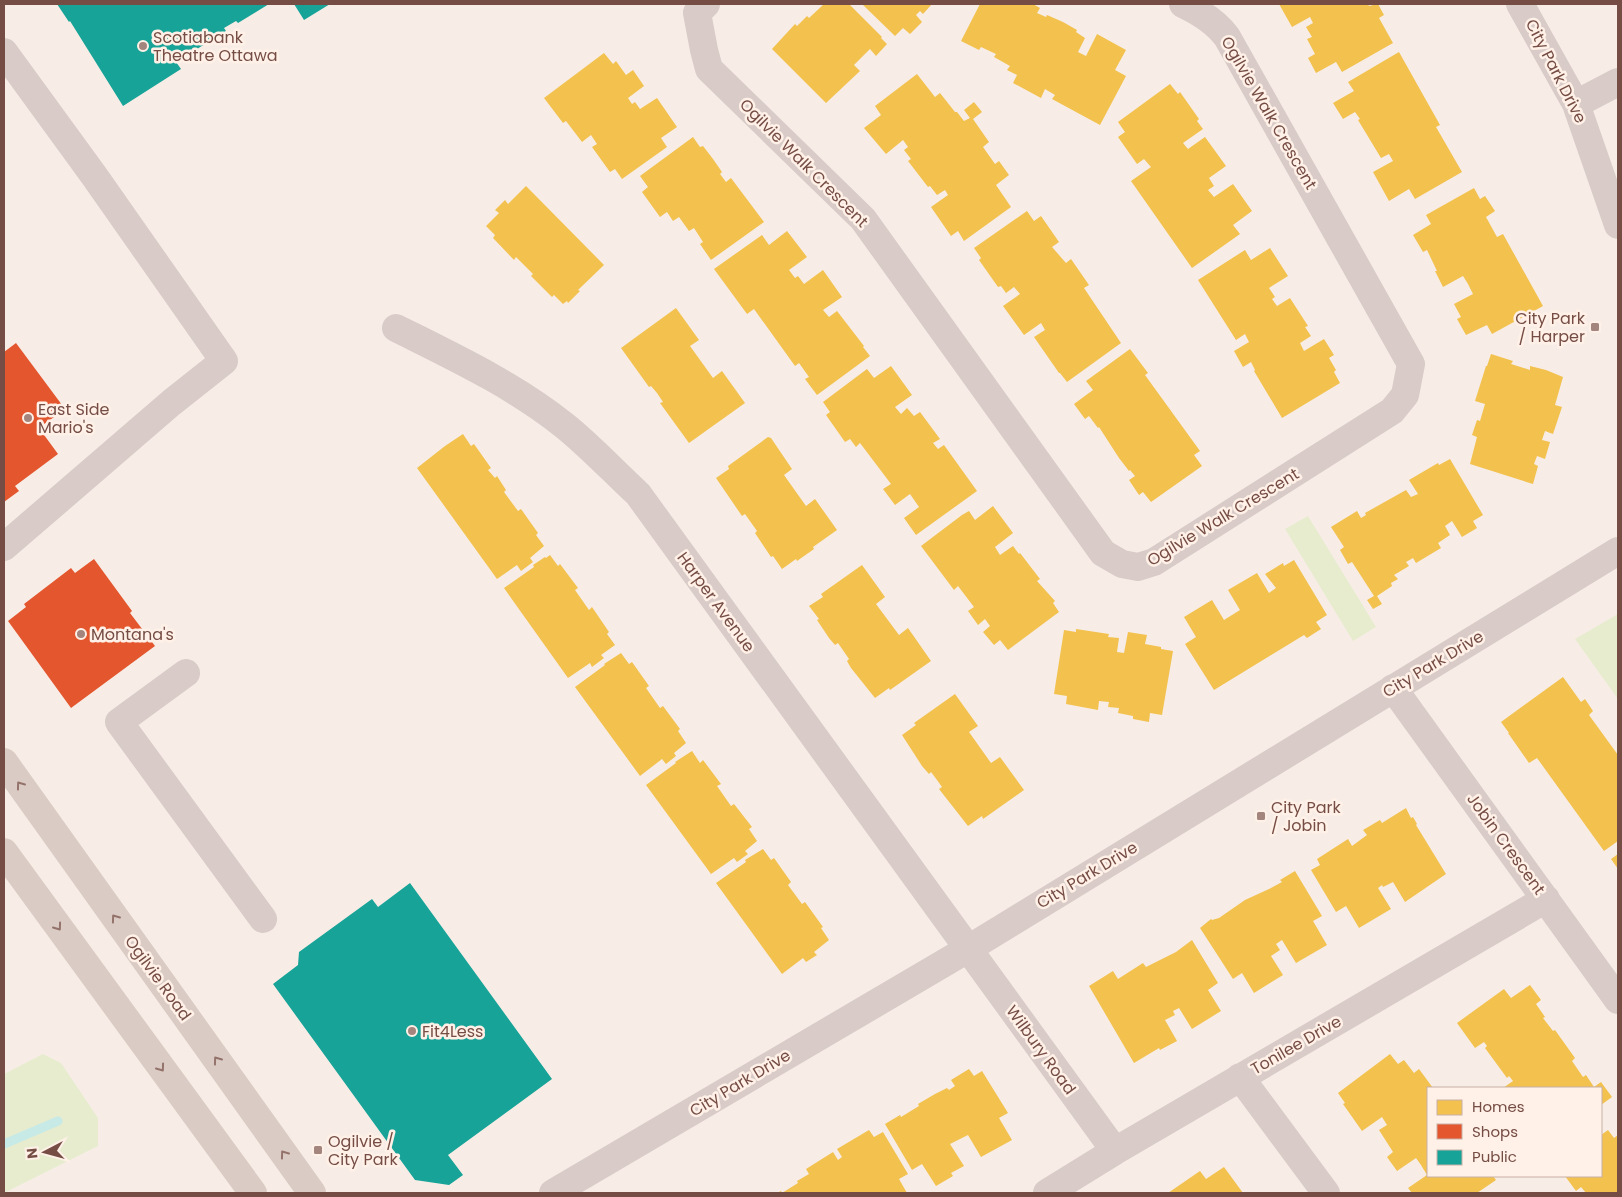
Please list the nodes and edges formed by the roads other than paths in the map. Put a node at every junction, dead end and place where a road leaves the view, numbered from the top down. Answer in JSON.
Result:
{"nodes":[{"id":1,"x":706,"y":4,"type":"edge"},
{"id":2,"x":1183,"y":4,"type":"edge"},
{"id":3,"x":1520,"y":4,"type":"edge"},
{"id":4,"x":4,"y":52,"type":"edge"},
{"id":5,"x":1618,"y":82,"type":"edge"},
{"id":6,"x":1576,"y":104,"type":"junction"},
{"id":7,"x":1618,"y":225,"type":"edge"},
{"id":8,"x":396,"y":328,"type":"dead end"},
{"id":9,"x":4,"y":547,"type":"edge"},
{"id":10,"x":1618,"y":551,"type":"edge"},
{"id":11,"x":186,"y":673,"type":"dead end"},
{"id":12,"x":1393,"y":688,"type":"junction"},
{"id":13,"x":4,"y":762,"type":"edge"},
{"id":14,"x":4,"y":852,"type":"edge"},
{"id":15,"x":1546,"y":899,"type":"junction"},
{"id":16,"x":264,"y":919,"type":"dead end"},
{"id":17,"x":968,"y":949,"type":"junction"},
{"id":18,"x":1618,"y":1000,"type":"edge"},
{"id":19,"x":1240,"y":1078,"type":"junction"},
{"id":20,"x":1115,"y":1151,"type":"junction"},
{"id":21,"x":253,"y":1193,"type":"edge"},
{"id":22,"x":312,"y":1193,"type":"edge"},
{"id":23,"x":553,"y":1193,"type":"edge"},
{"id":24,"x":1047,"y":1193,"type":"edge"},
{"id":25,"x":1326,"y":1193,"type":"edge"}],
"edges":[{"from":1,"to":2,"type":"street","name":"Ogilvie Walk Crescent"},
{"from":3,"to":6,"type":"street","name":"City Park Drive"},
{"from":4,"to":9,"type":"street"},
{"from":5,"to":6,"type":"street"},
{"from":6,"to":7,"type":"street","name":"City Park Drive"},
{"from":8,"to":17,"type":"street","name":"Harper Avenue"},
{"from":10,"to":12,"type":"street","name":"City Park Drive"},
{"from":11,"to":16,"type":"street"},
{"from":12,"to":15,"type":"street","name":"Jobin Crescent"},
{"from":12,"to":17,"type":"street","name":"City Park Drive"},
{"from":22,"to":13,"type":"main road","name":"Ogilvie Road","one_way":true},
{"from":14,"to":21,"type":"main road","one_way":true},
{"from":15,"to":18,"type":"street","name":"Jobin Crescent"},
{"from":15,"to":19,"type":"street","name":"Tonilee Drive"},
{"from":17,"to":20,"type":"street","name":"Wilbury Road"},
{"from":17,"to":23,"type":"street","name":"City Park Drive"},
{"from":19,"to":20,"type":"street","name":"Tonilee Drive"},
{"from":19,"to":25,"type":"street"},
{"from":20,"to":24,"type":"street","name":"Tonilee Drive"}]}
